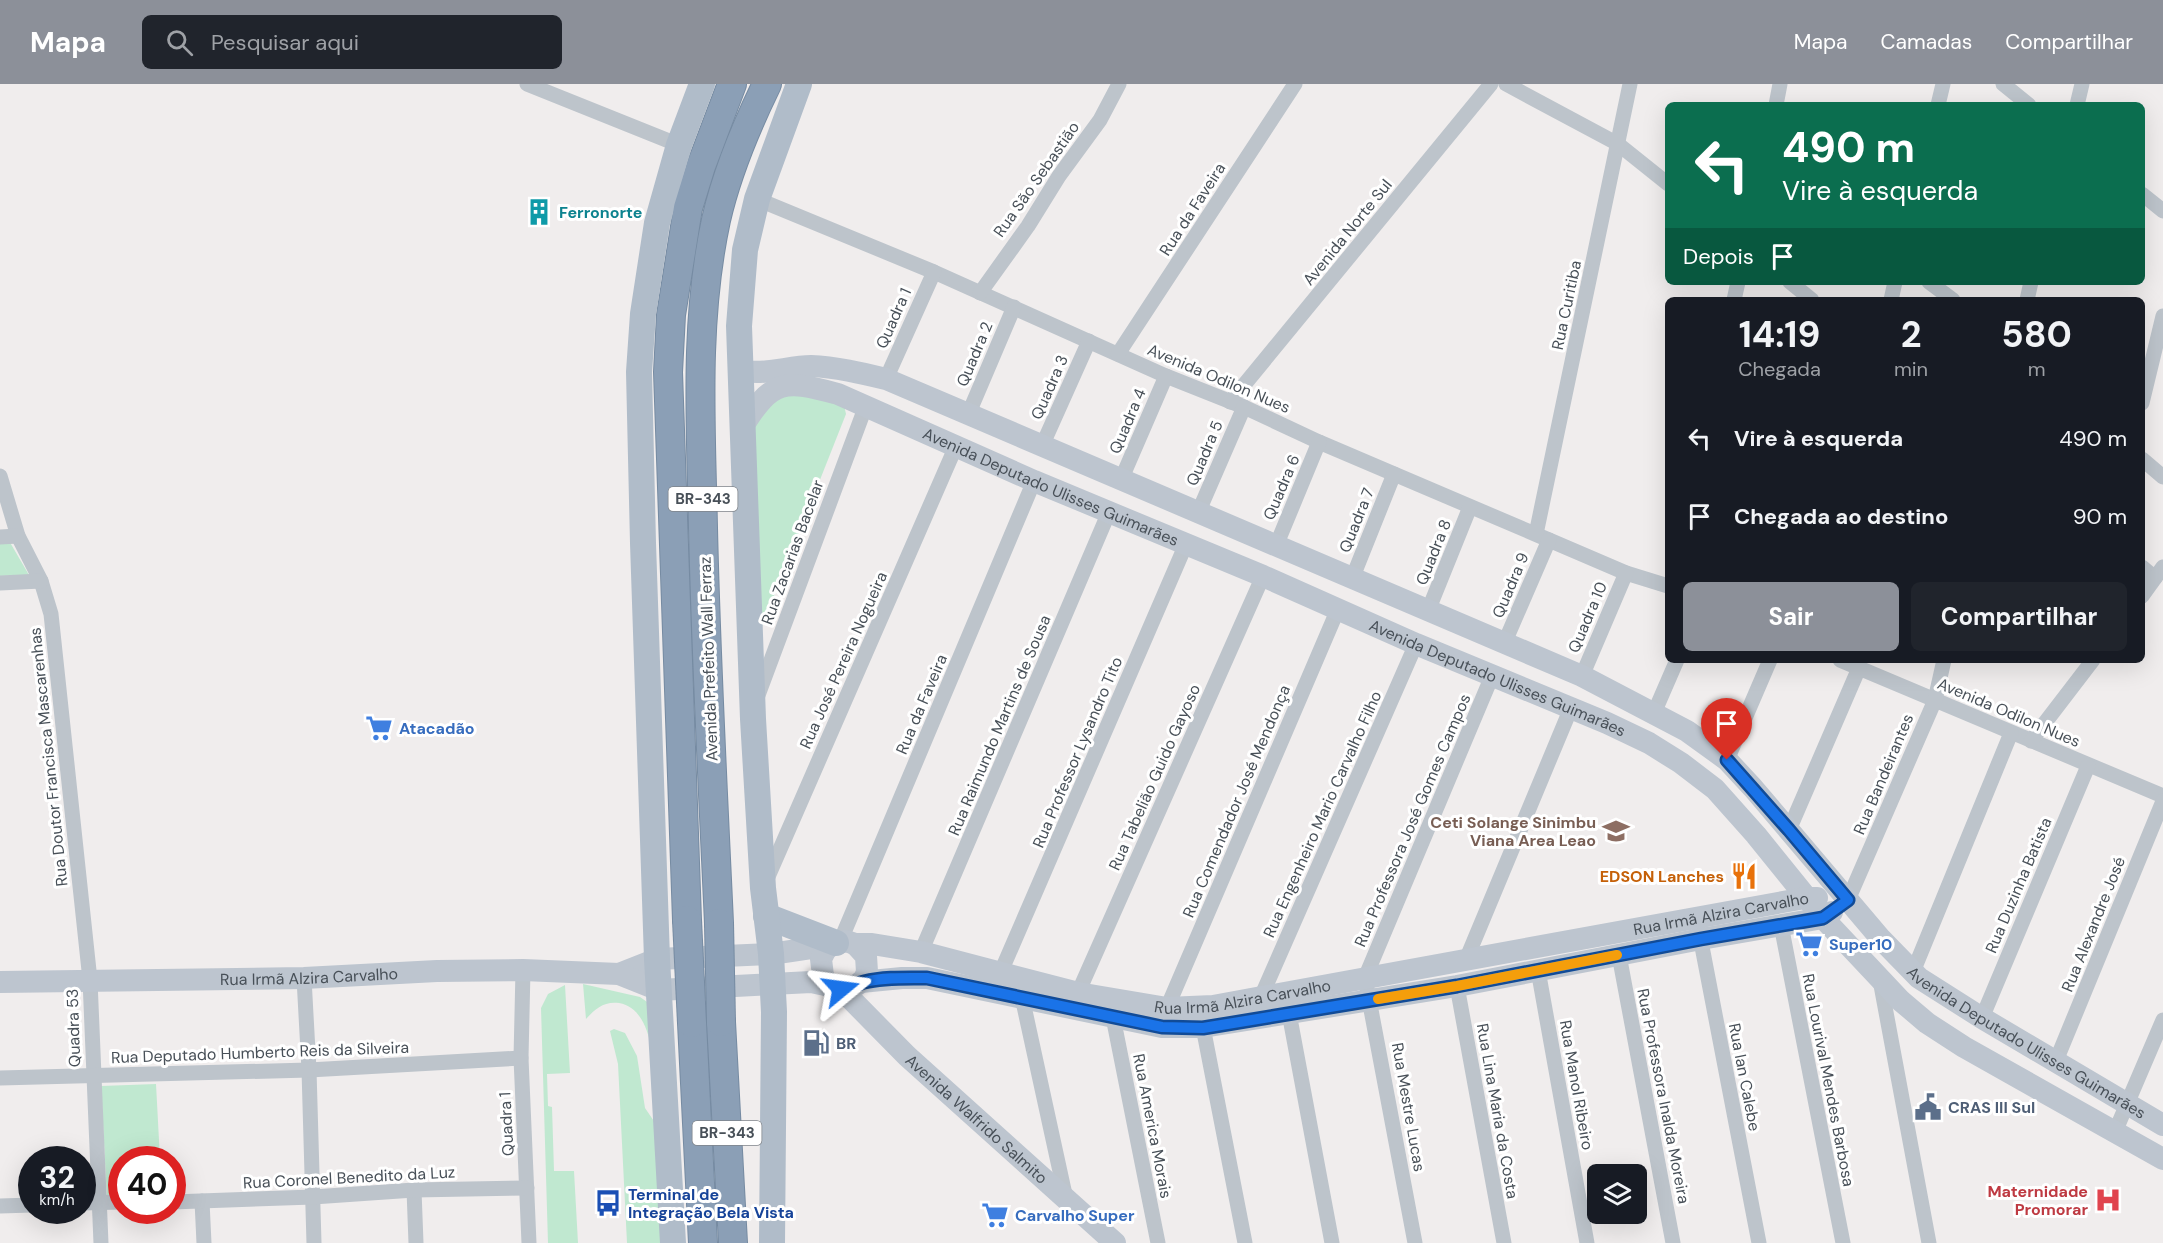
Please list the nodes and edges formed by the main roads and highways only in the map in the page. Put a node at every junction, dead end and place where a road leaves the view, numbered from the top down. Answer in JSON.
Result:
{"nodes":[{"id":1,"x":702,"y":84,"type":"edge"},
{"id":2,"x":732,"y":84,"type":"edge"},
{"id":3,"x":767,"y":84,"type":"edge"},
{"id":4,"x":799,"y":84,"type":"edge"},
{"id":5,"x":766,"y":916,"type":"junction"},
{"id":6,"x":841,"y":944,"type":"road end"},
{"id":7,"x":673,"y":1243,"type":"edge"},
{"id":8,"x":703,"y":1243,"type":"edge"},
{"id":9,"x":733,"y":1243,"type":"edge"},
{"id":10,"x":772,"y":1243,"type":"edge"}],
"edges":[{"from":1,"to":7,"type":"main road"},
{"from":2,"to":8,"type":"highway","name":"Avenida Prefeito Wall Ferraz","number":"BR-343","bridge":true},
{"from":3,"to":9,"type":"highway","name":"Avenida Prefeito Wall Ferraz","number":"BR-343","bridge":true},
{"from":4,"to":5,"type":"main road"},
{"from":5,"to":6,"type":"main road"},
{"from":5,"to":10,"type":"main road"}]}
